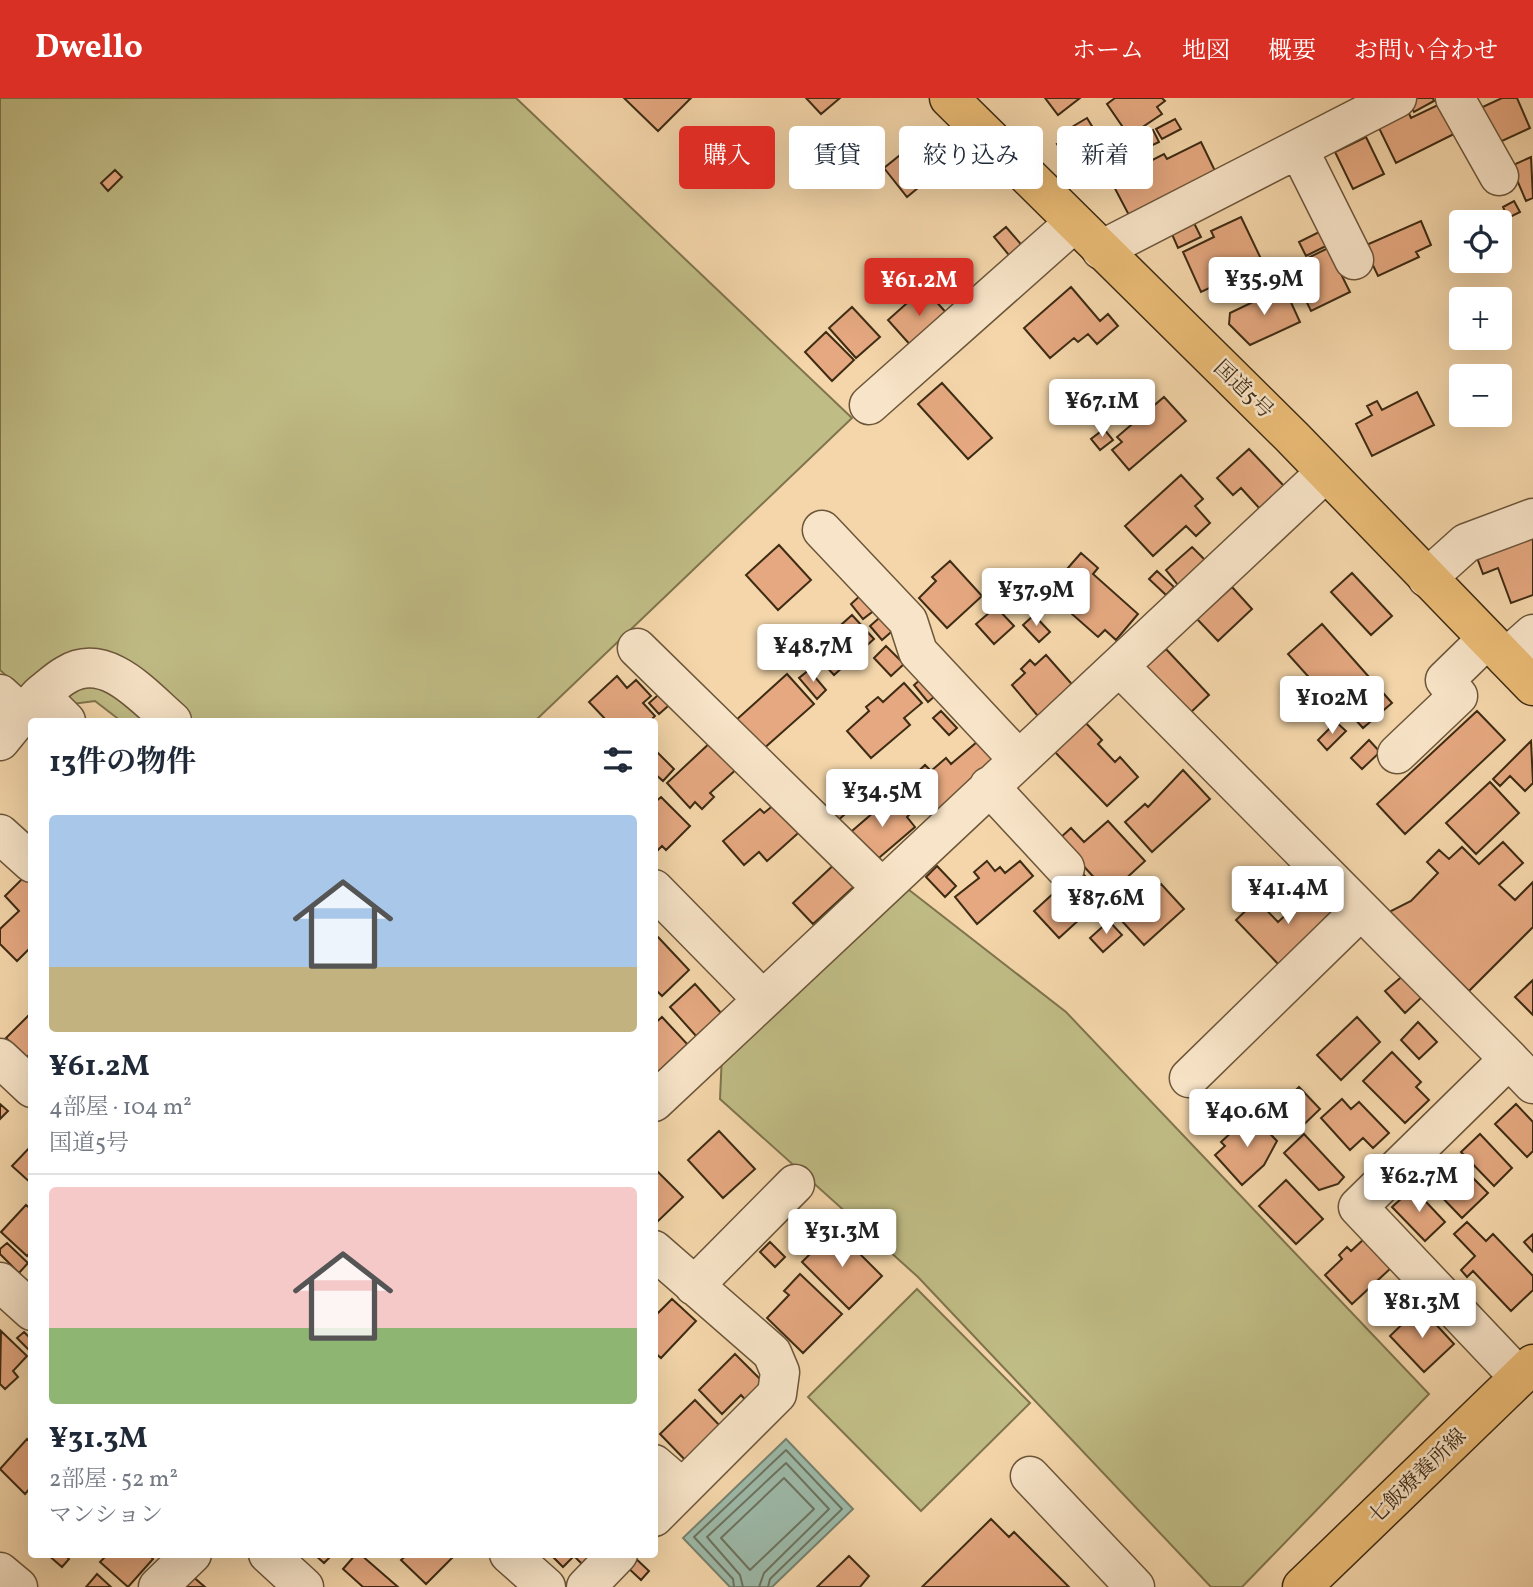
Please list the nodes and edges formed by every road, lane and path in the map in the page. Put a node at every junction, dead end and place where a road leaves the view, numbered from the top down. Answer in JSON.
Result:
{"nodes":[{"id":1,"x":949,"y":98,"type":"edge"},
{"id":2,"x":1397,"y":98,"type":"edge"},
{"id":3,"x":1455,"y":98,"type":"edge"},
{"id":4,"x":1299,"y":150,"type":"junction"},
{"id":5,"x":1499,"y":176,"type":"dead end"},
{"id":6,"x":1074,"y":223,"type":"junction"},
{"id":7,"x":1101,"y":250,"type":"junction"},
{"id":8,"x":1354,"y":260,"type":"dead end"},
{"id":9,"x":869,"y":405,"type":"dead end"},
{"id":10,"x":1325,"y":473,"type":"junction"},
{"id":11,"x":1533,"y":518,"type":"edge"},
{"id":12,"x":822,"y":530,"type":"dead end"},
{"id":13,"x":1427,"y":578,"type":"junction"},
{"id":14,"x":1508,"y":644,"type":"edge"},
{"id":15,"x":637,"y":648,"type":"dead end"},
{"id":16,"x":1119,"y":666,"type":"junction"},
{"id":17,"x":1533,"y":686,"type":"edge"},
{"id":18,"x":26,"y":713,"type":"edge"},
{"id":19,"x":169,"y":718,"type":"edge"},
{"id":20,"x":1397,"y":754,"type":"dead end"},
{"id":21,"x":1018,"y":759,"type":"junction"},
{"id":22,"x":989,"y":786,"type":"junction"},
{"id":23,"x":0,"y":834,"type":"edge"},
{"id":24,"x":28,"y":859,"type":"edge"},
{"id":25,"x":1065,"y":869,"type":"dead end"},
{"id":26,"x":881,"y":887,"type":"junction"},
{"id":27,"x":658,"y":893,"type":"edge"},
{"id":28,"x":1361,"y":911,"type":"junction"},
{"id":29,"x":762,"y":999,"type":"junction"},
{"id":30,"x":0,"y":1058,"type":"edge"},
{"id":31,"x":1521,"y":1072,"type":"edge"},
{"id":32,"x":1189,"y":1078,"type":"dead end"},
{"id":33,"x":28,"y":1084,"type":"edge"},
{"id":34,"x":658,"y":1098,"type":"edge"},
{"id":35,"x":795,"y":1184,"type":"dead end"},
{"id":36,"x":658,"y":1254,"type":"edge"},
{"id":37,"x":0,"y":1282,"type":"edge"},
{"id":38,"x":694,"y":1286,"type":"junction"},
{"id":39,"x":28,"y":1307,"type":"edge"},
{"id":40,"x":1526,"y":1371,"type":"edge"},
{"id":41,"x":668,"y":1476,"type":"edge"},
{"id":42,"x":1030,"y":1476,"type":"dead end"},
{"id":43,"x":658,"y":1505,"type":"edge"},
{"id":44,"x":187,"y":1558,"type":"edge"},
{"id":45,"x":272,"y":1558,"type":"edge"},
{"id":46,"x":513,"y":1558,"type":"edge"},
{"id":47,"x":614,"y":1558,"type":"edge"},
{"id":48,"x":0,"y":1572,"type":"edge"},
{"id":49,"x":18,"y":1587,"type":"edge"},
{"id":50,"x":158,"y":1587,"type":"edge"},
{"id":51,"x":304,"y":1587,"type":"edge"},
{"id":52,"x":546,"y":1587,"type":"edge"},
{"id":53,"x":586,"y":1587,"type":"edge"},
{"id":54,"x":1135,"y":1587,"type":"edge"},
{"id":55,"x":1302,"y":1587,"type":"edge"}],
"edges":[{"from":1,"to":6,"type":"main road","name":"国道5号"},
{"from":2,"to":4,"type":"street"},
{"from":3,"to":5,"type":"street"},
{"from":4,"to":7,"type":"street"},
{"from":4,"to":8,"type":"street"},
{"from":6,"to":7,"type":"main road","name":"国道5号"},
{"from":6,"to":9,"type":"street"},
{"from":7,"to":10,"type":"main road","name":"国道5号"},
{"from":10,"to":13,"type":"main road","name":"国道5号"},
{"from":10,"to":16,"type":"street"},
{"from":11,"to":13,"type":"street"},
{"from":12,"to":21,"type":"street"},
{"from":13,"to":14,"type":"main road","name":"国道5号"},
{"from":14,"to":17,"type":"main road","name":"国道5号"},
{"from":14,"to":20,"type":"street"},
{"from":15,"to":26,"type":"street"},
{"from":16,"to":21,"type":"street"},
{"from":16,"to":28,"type":"street"},
{"from":18,"to":19,"type":"street"},
{"from":21,"to":22,"type":"street"},
{"from":22,"to":25,"type":"street"},
{"from":22,"to":26,"type":"street"},
{"from":23,"to":24,"type":"street"},
{"from":26,"to":29,"type":"street"},
{"from":27,"to":29,"type":"street"},
{"from":28,"to":31,"type":"street"},
{"from":28,"to":32,"type":"street"},
{"from":29,"to":34,"type":"street"},
{"from":30,"to":33,"type":"street"},
{"from":31,"to":40,"type":"street"},
{"from":35,"to":38,"type":"street"},
{"from":36,"to":38,"type":"street"},
{"from":37,"to":39,"type":"street"},
{"from":38,"to":41,"type":"street"},
{"from":40,"to":55,"type":"main road","name":"七飯療養所線"},
{"from":41,"to":43,"type":"street"},
{"from":42,"to":54,"type":"street"},
{"from":44,"to":50,"type":"street"},
{"from":45,"to":51,"type":"street"},
{"from":46,"to":52,"type":"street"},
{"from":47,"to":53,"type":"street"},
{"from":48,"to":49,"type":"street"}]}
